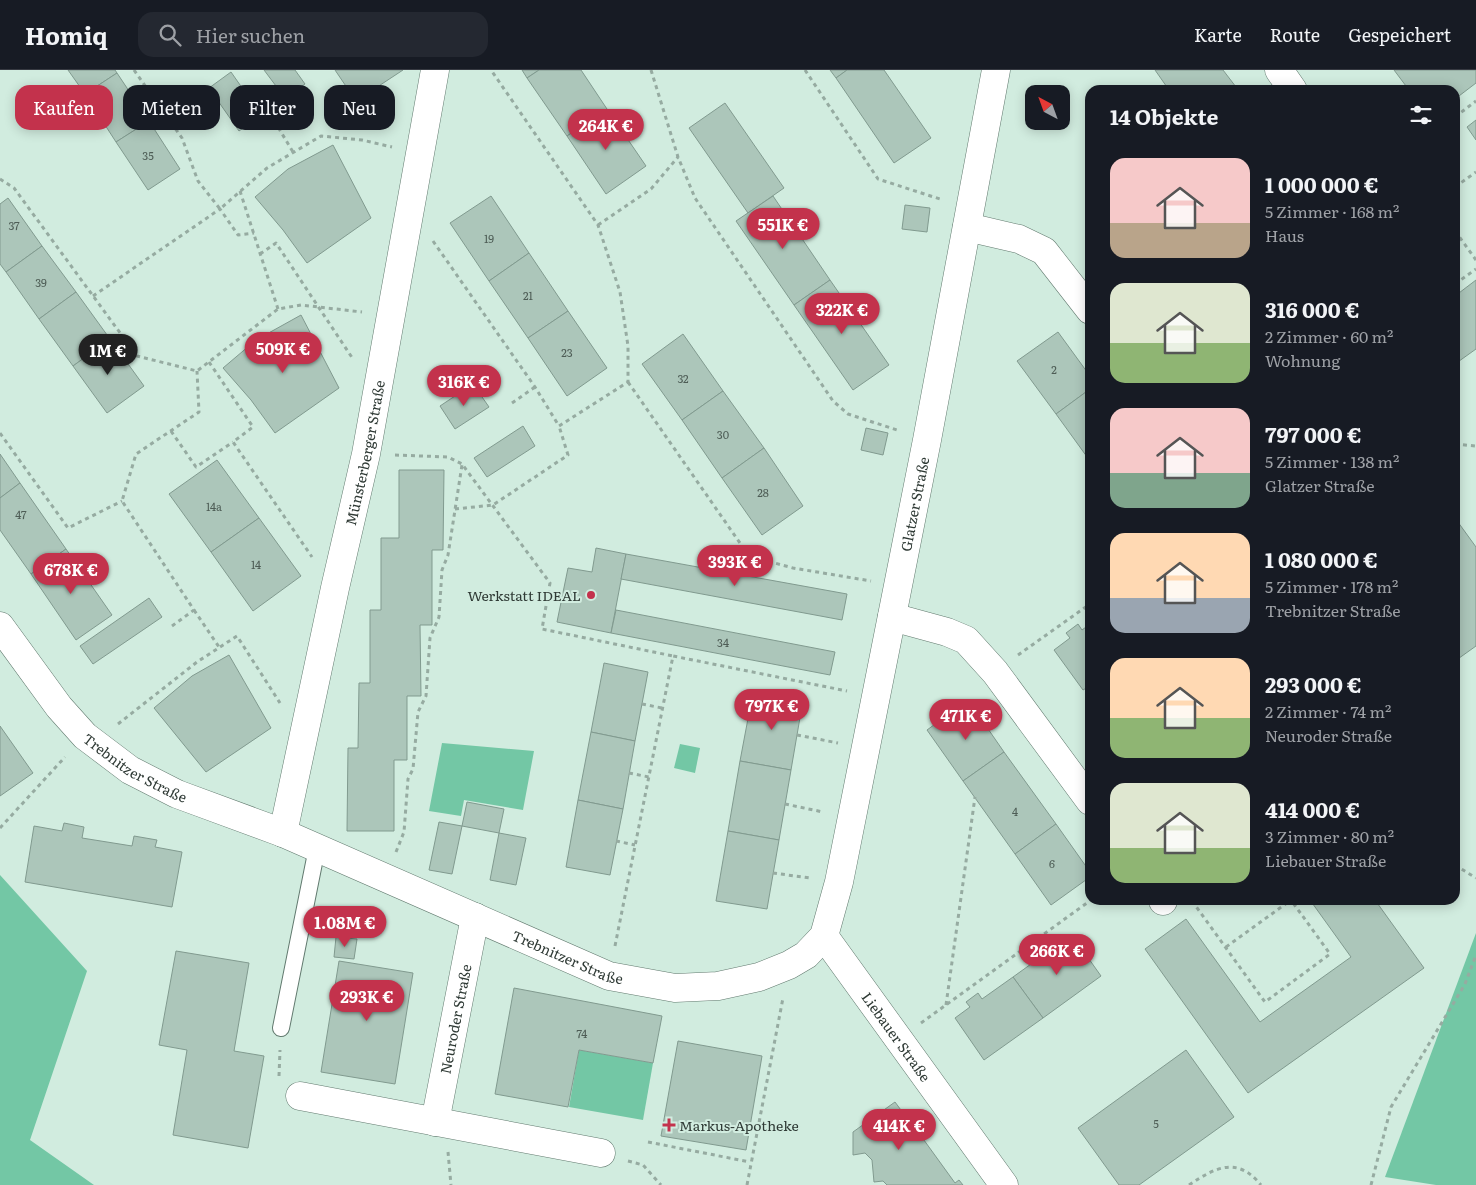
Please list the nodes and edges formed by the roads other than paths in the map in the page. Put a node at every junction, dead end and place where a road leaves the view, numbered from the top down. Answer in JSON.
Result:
{"nodes":[{"id":1,"x":435,"y":70,"type":"edge"},
{"id":2,"x":996,"y":70,"type":"edge"},
{"id":3,"x":1279,"y":70,"type":"edge"},
{"id":4,"x":1290,"y":85,"type":"edge"},
{"id":5,"x":969,"y":218,"type":"junction"},
{"id":6,"x":1085,"y":304,"type":"edge"},
{"id":7,"x":892,"y":617,"type":"junction"},
{"id":8,"x":0,"y":626,"type":"edge"},
{"id":9,"x":1085,"y":794,"type":"edge"},
{"id":10,"x":283,"y":833,"type":"junction"},
{"id":11,"x":316,"y":848,"type":"junction"},
{"id":12,"x":475,"y":917,"type":"junction"},
{"id":13,"x":824,"y":936,"type":"junction"},
{"id":14,"x":281,"y":1028,"type":"road end"},
{"id":15,"x":300,"y":1096,"type":"road end"},
{"id":16,"x":436,"y":1122,"type":"junction"},
{"id":17,"x":602,"y":1153,"type":"road end"},
{"id":18,"x":1004,"y":1185,"type":"edge"}],
"edges":[{"from":1,"to":10,"type":"street","name":"Münsterberger Straße"},
{"from":2,"to":5,"type":"street","name":"Glatzer Straße"},
{"from":3,"to":4,"type":"street"},
{"from":5,"to":6,"type":"street"},
{"from":5,"to":7,"type":"street","name":"Glatzer Straße"},
{"from":7,"to":9,"type":"street"},
{"from":7,"to":13,"type":"street","name":"Glatzer Straße"},
{"from":8,"to":10,"type":"street","name":"Trebnitzer Straße"},
{"from":10,"to":11,"type":"street","name":"Trebnitzer Straße"},
{"from":11,"to":12,"type":"street","name":"Trebnitzer Straße"},
{"from":11,"to":14,"type":"lane"},
{"from":12,"to":13,"type":"street","name":"Trebnitzer Straße"},
{"from":12,"to":16,"type":"street","name":"Neuroder Straße"},
{"from":13,"to":18,"type":"street","name":"Liebauer Straße"},
{"from":15,"to":16,"type":"street"},
{"from":16,"to":17,"type":"street"}]}
